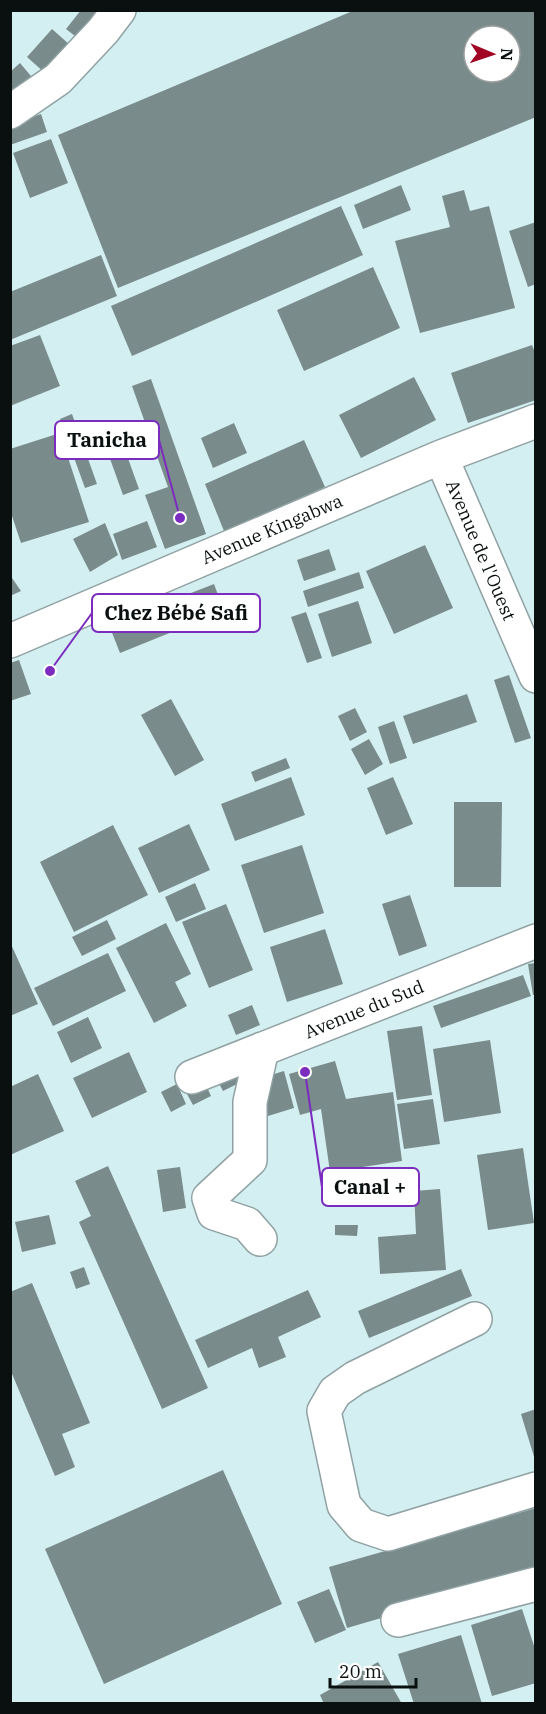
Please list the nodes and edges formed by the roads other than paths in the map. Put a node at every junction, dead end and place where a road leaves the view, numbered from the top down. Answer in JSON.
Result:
{"nodes":[{"id":1,"x":119,"y":10,"type":"edge"},
{"id":2,"x":10,"y":112,"type":"edge"},
{"id":3,"x":536,"y":420,"type":"edge"},
{"id":4,"x":441,"y":457,"type":"junction"},
{"id":5,"x":10,"y":640,"type":"edge"},
{"id":6,"x":536,"y":676,"type":"edge"},
{"id":7,"x":536,"y":941,"type":"edge"},
{"id":8,"x":262,"y":1049,"type":"junction"},
{"id":9,"x":192,"y":1077,"type":"dead end"},
{"id":10,"x":260,"y":1239,"type":"dead end"},
{"id":11,"x":475,"y":1319,"type":"dead end"},
{"id":12,"x":536,"y":1489,"type":"edge"},
{"id":13,"x":536,"y":1584,"type":"edge"},
{"id":14,"x":398,"y":1620,"type":"dead end"}],
"edges":[{"from":1,"to":2,"type":"street"},
{"from":3,"to":4,"type":"street","name":"Avenue Kingabwa"},
{"from":4,"to":5,"type":"street","name":"Avenue Kingabwa"},
{"from":4,"to":6,"type":"street","name":"Avenue de l'Ouest"},
{"from":7,"to":8,"type":"street","name":"Avenue du Sud"},
{"from":8,"to":9,"type":"street","name":"Avenue du Sud"},
{"from":8,"to":10,"type":"street"},
{"from":11,"to":12,"type":"street"},
{"from":13,"to":14,"type":"street"}]}
